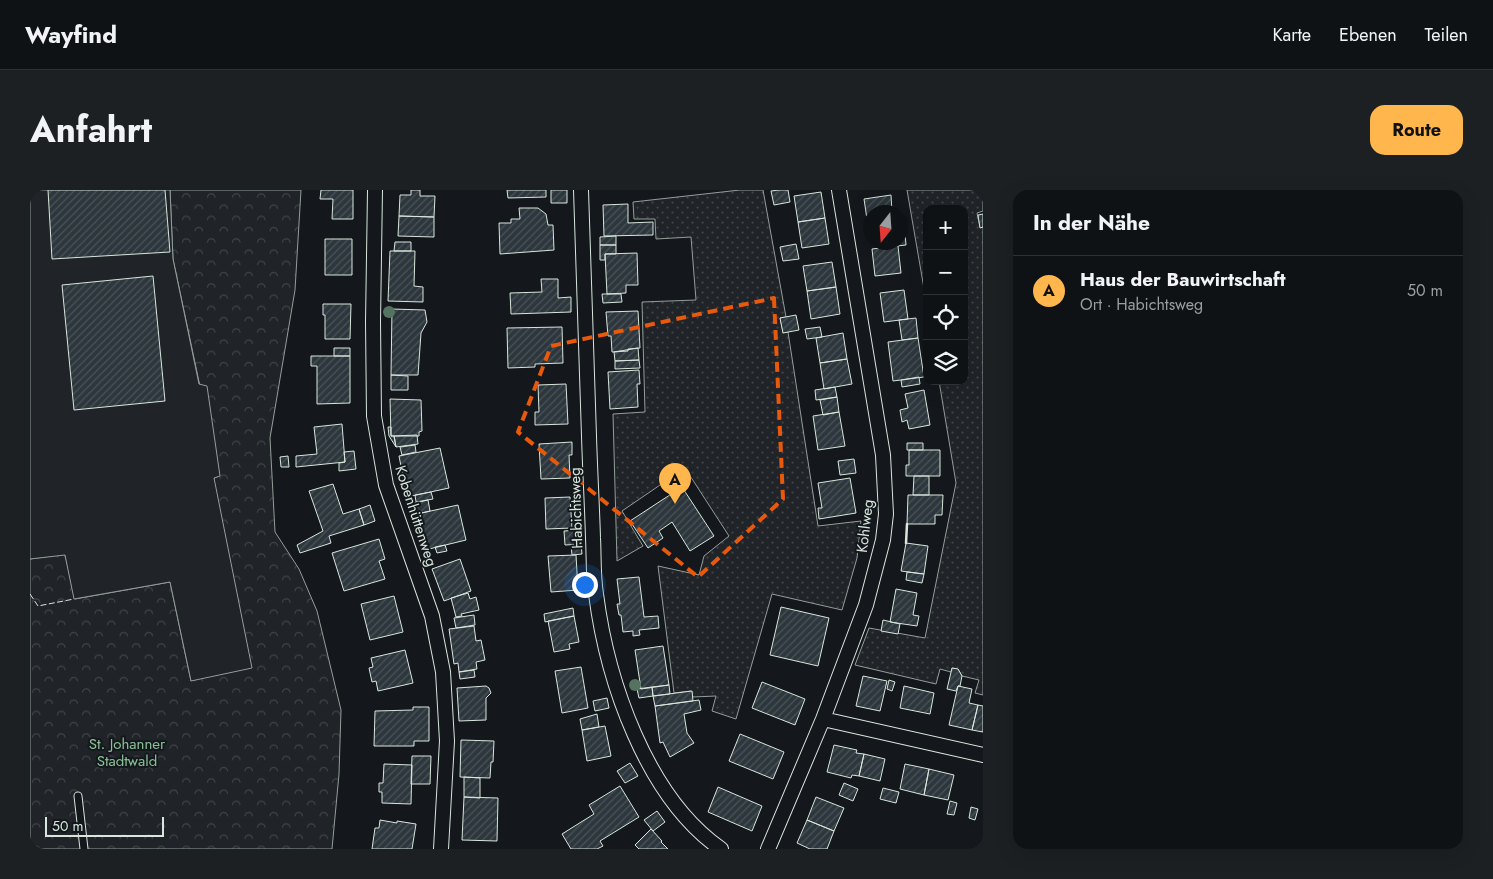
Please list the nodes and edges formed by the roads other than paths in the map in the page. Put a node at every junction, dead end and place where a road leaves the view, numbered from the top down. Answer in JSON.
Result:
{"nodes":[{"id":1,"x":374,"y":190,"type":"edge"},
{"id":2,"x":581,"y":190,"type":"edge"},
{"id":3,"x":839,"y":190,"type":"edge"},
{"id":4,"x":823,"y":720,"type":"junction"},
{"id":5,"x":983,"y":755,"type":"edge"},
{"id":6,"x":78,"y":796,"type":"dead end"},
{"id":7,"x":84,"y":849,"type":"edge"},
{"id":8,"x":441,"y":849,"type":"edge"},
{"id":9,"x":721,"y":849,"type":"edge"},
{"id":10,"x":768,"y":849,"type":"edge"}],
"edges":[{"from":1,"to":8,"type":"street","name":"Kobenhüttenweg"},
{"from":2,"to":9,"type":"street","name":"Habichtsweg"},
{"from":3,"to":4,"type":"street","name":"Kohlweg"},
{"from":4,"to":5,"type":"street"},
{"from":4,"to":10,"type":"street","name":"Kohlweg"},
{"from":6,"to":7,"type":"lane"}]}
